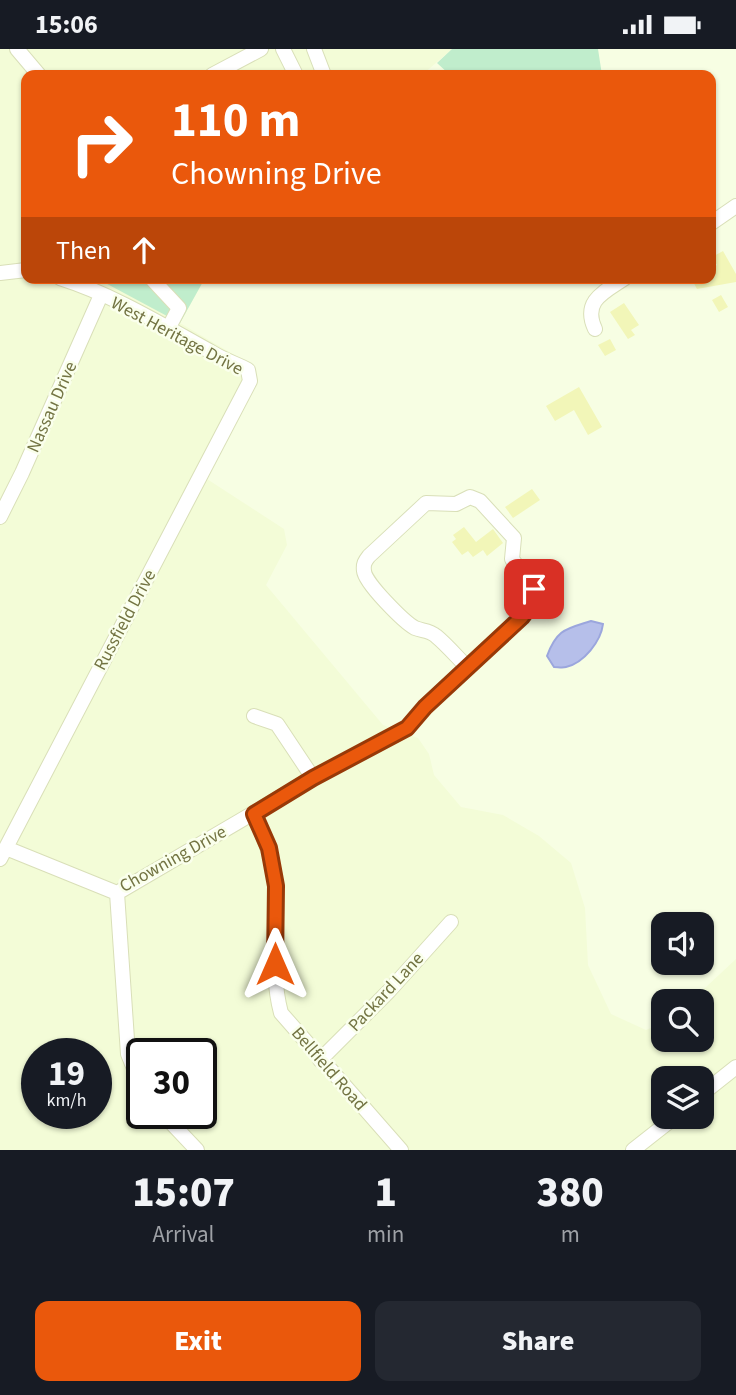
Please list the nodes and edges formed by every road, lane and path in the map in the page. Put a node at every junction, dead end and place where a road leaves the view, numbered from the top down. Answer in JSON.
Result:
{"nodes":[{"id":1,"x":17,"y":49,"type":"edge"},
{"id":2,"x":261,"y":49,"type":"edge"},
{"id":3,"x":284,"y":49,"type":"edge"},
{"id":4,"x":314,"y":49,"type":"edge"},
{"id":5,"x":35,"y":70,"type":"edge"},
{"id":6,"x":221,"y":70,"type":"edge"},
{"id":7,"x":294,"y":70,"type":"edge"},
{"id":8,"x":322,"y":70,"type":"edge"},
{"id":9,"x":736,"y":206,"type":"edge"},
{"id":10,"x":716,"y":220,"type":"edge"},
{"id":11,"x":21,"y":270,"type":"edge"},
{"id":12,"x":0,"y":273,"type":"edge"},
{"id":13,"x":79,"y":284,"type":"edge"},
{"id":14,"x":157,"y":284,"type":"edge"},
{"id":15,"x":616,"y":284,"type":"edge"},
{"id":16,"x":101,"y":295,"type":"junction"},
{"id":17,"x":169,"y":327,"type":"junction"},
{"id":18,"x":595,"y":329,"type":"dead end"},
{"id":19,"x":250,"y":381,"type":"joint"},
{"id":20,"x":0,"y":517,"type":"edge"},
{"id":21,"x":467,"y":667,"type":"junction"},
{"id":22,"x":254,"y":716,"type":"dead end"},
{"id":23,"x":313,"y":778,"type":"junction"},
{"id":24,"x":254,"y":814,"type":"junction"},
{"id":25,"x":3,"y":853,"type":"edge"},
{"id":26,"x":117,"y":893,"type":"junction"},
{"id":27,"x":451,"y":922,"type":"dead end"},
{"id":28,"x":127,"y":1038,"type":"edge"},
{"id":29,"x":320,"y":1060,"type":"junction"},
{"id":30,"x":736,"y":1067,"type":"edge"},
{"id":31,"x":714,"y":1084,"type":"edge"},
{"id":32,"x":177,"y":1129,"type":"edge"},
{"id":33,"x":660,"y":1129,"type":"edge"},
{"id":34,"x":197,"y":1150,"type":"edge"},
{"id":35,"x":401,"y":1150,"type":"edge"},
{"id":36,"x":633,"y":1150,"type":"edge"}],
"edges":[{"from":1,"to":5,"type":"street"},
{"from":2,"to":6,"type":"street"},
{"from":3,"to":7,"type":"street"},
{"from":4,"to":8,"type":"street"},
{"from":9,"to":10,"type":"street"},
{"from":11,"to":12,"type":"street"},
{"from":13,"to":16,"type":"street","name":"West Heritage Drive"},
{"from":14,"to":17,"type":"street"},
{"from":15,"to":18,"type":"street"},
{"from":16,"to":17,"type":"street","name":"West Heritage Drive"},
{"from":16,"to":20,"type":"street","name":"Nassau Drive"},
{"from":17,"to":19,"type":"street","name":"West Heritage Drive"},
{"from":19,"to":25,"type":"street","name":"Russfield Drive"},
{"from":21,"to":21,"type":"street","name":"Chowning Drive"},
{"from":21,"to":23,"type":"street","name":"Chowning Drive"},
{"from":22,"to":23,"type":"street"},
{"from":23,"to":24,"type":"street","name":"Chowning Drive"},
{"from":24,"to":26,"type":"street","name":"Chowning Drive"},
{"from":24,"to":29,"type":"street","name":"Bellfield Road"},
{"from":25,"to":26,"type":"street","name":"Chowning Drive"},
{"from":26,"to":28,"type":"street"},
{"from":27,"to":29,"type":"street","name":"Packard Lane"},
{"from":29,"to":35,"type":"street","name":"Bellfield Road"},
{"from":30,"to":31,"type":"street"},
{"from":32,"to":34,"type":"street"},
{"from":33,"to":36,"type":"street"}]}
